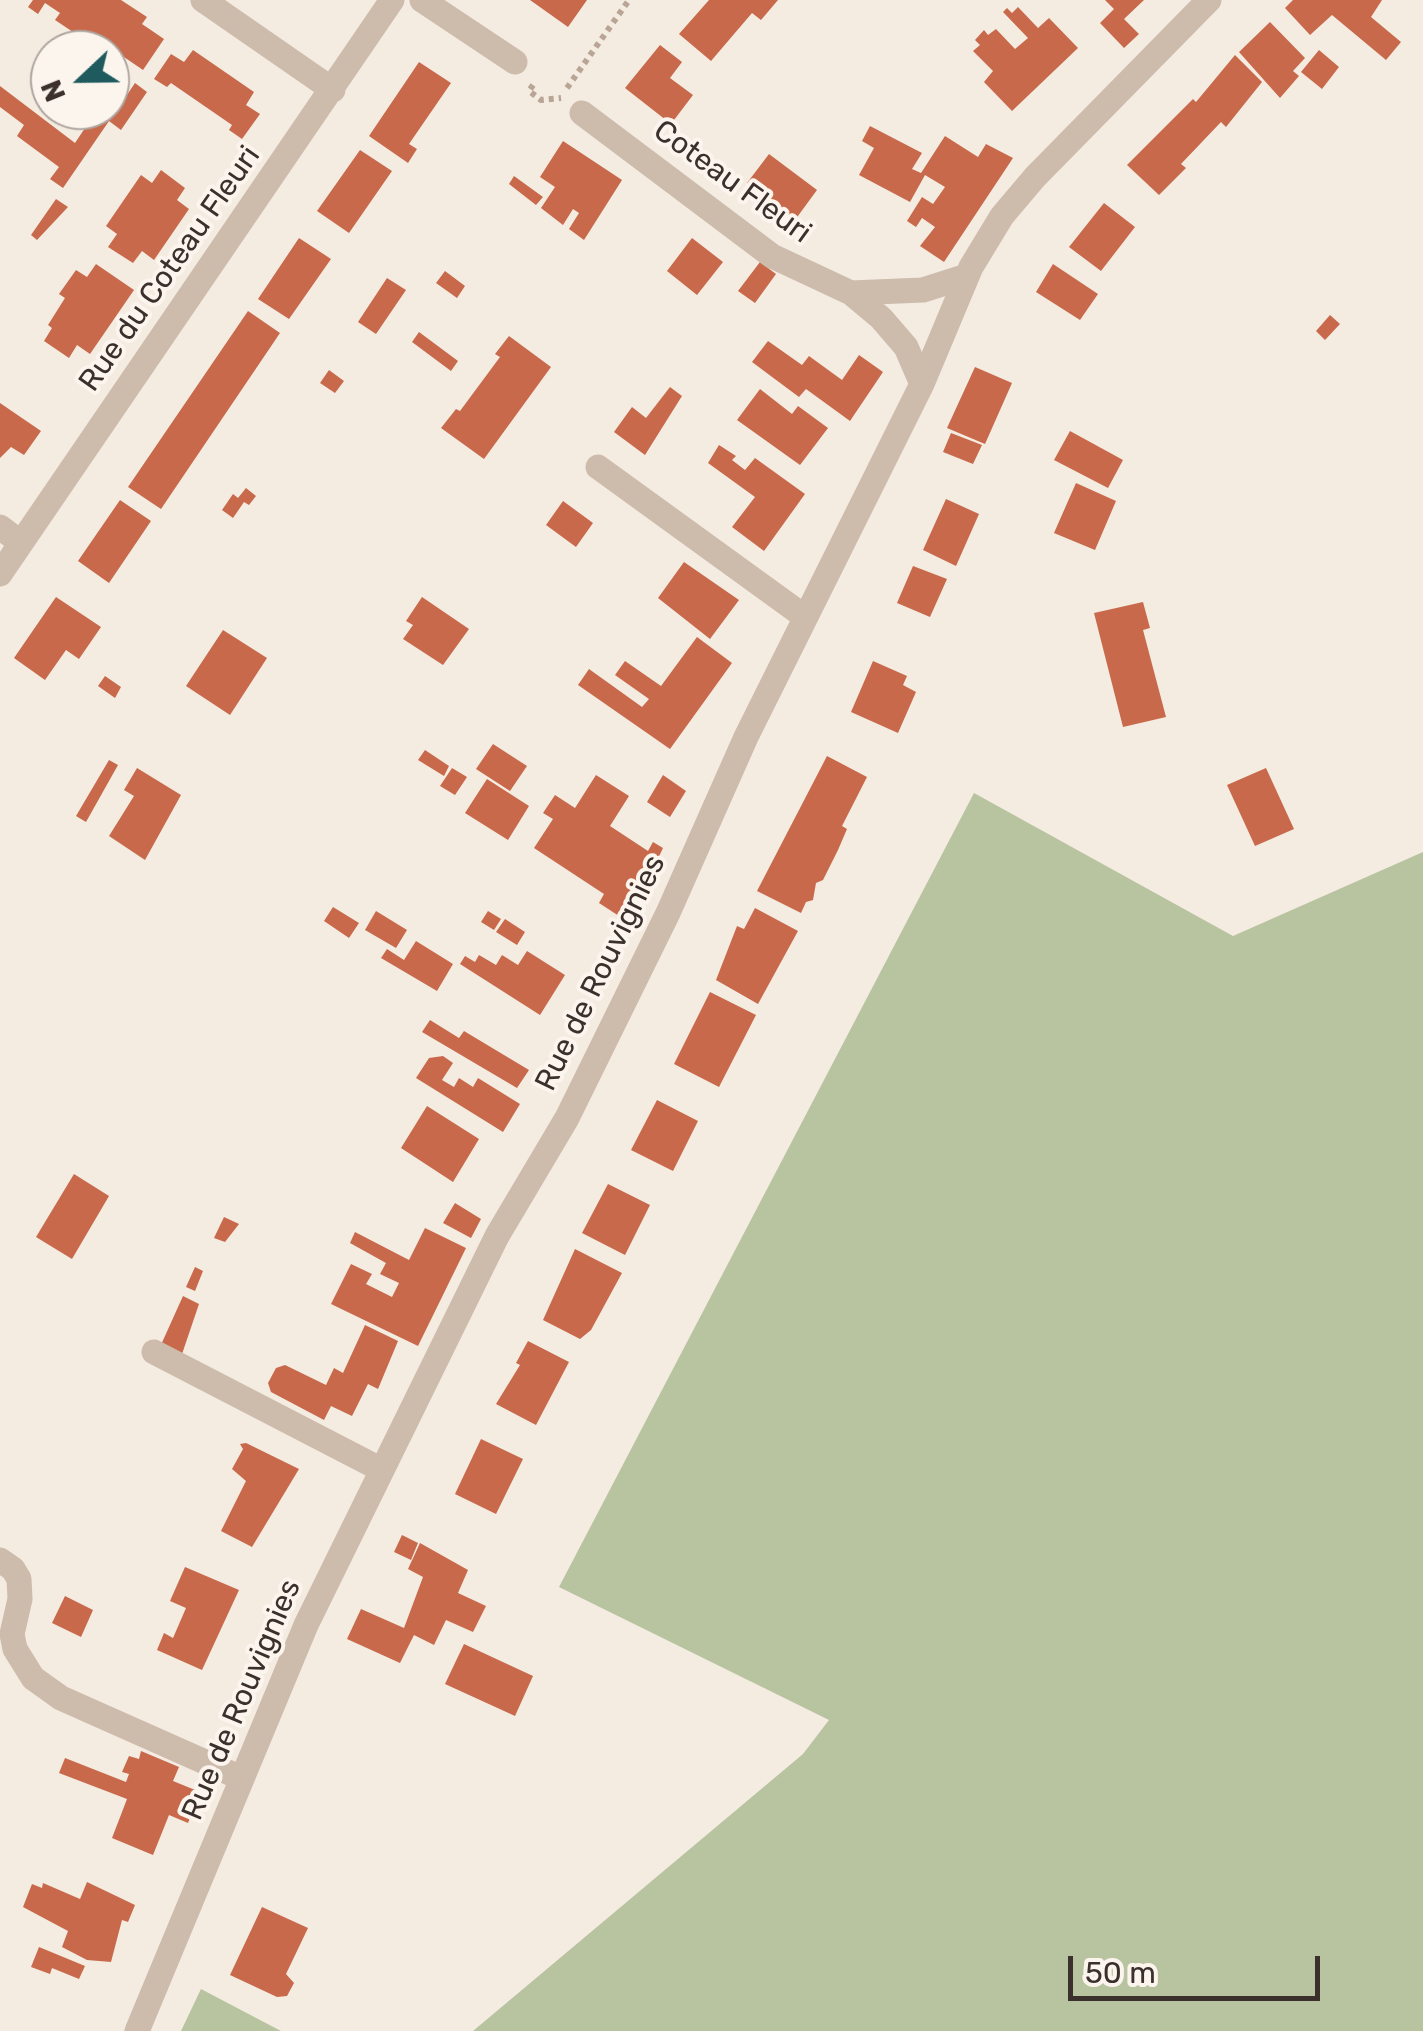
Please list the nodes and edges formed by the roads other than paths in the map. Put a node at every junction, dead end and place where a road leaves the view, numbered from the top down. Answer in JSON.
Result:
{"nodes":[{"id":1,"x":203,"y":0,"type":"edge"},
{"id":2,"x":392,"y":0,"type":"edge"},
{"id":3,"x":422,"y":0,"type":"edge"},
{"id":4,"x":1209,"y":0,"type":"edge"},
{"id":5,"x":515,"y":62,"type":"dead end"},
{"id":6,"x":333,"y":90,"type":"junction"},
{"id":7,"x":582,"y":113,"type":"dead end"},
{"id":8,"x":967,"y":276,"type":"junction"},
{"id":9,"x":851,"y":293,"type":"junction"},
{"id":10,"x":922,"y":384,"type":"junction"},
{"id":11,"x":598,"y":467,"type":"dead end"},
{"id":12,"x":0,"y":527,"type":"edge"},
{"id":13,"x":22,"y":542,"type":"junction"},
{"id":14,"x":0,"y":574,"type":"edge"},
{"id":15,"x":805,"y":618,"type":"junction"},
{"id":16,"x":154,"y":1352,"type":"dead end"},
{"id":17,"x":382,"y":1470,"type":"junction"},
{"id":18,"x":0,"y":1560,"type":"edge"},
{"id":19,"x":242,"y":1778,"type":"junction"},
{"id":20,"x":137,"y":2031,"type":"edge"}],
"edges":[{"from":1,"to":6,"type":"street"},
{"from":2,"to":6,"type":"street","name":"Rue du Coteau Fleuri"},
{"from":3,"to":5,"type":"street"},
{"from":4,"to":8,"type":"street","name":"Rue de Rouvignies"},
{"from":6,"to":13,"type":"street","name":"Rue du Coteau Fleuri"},
{"from":7,"to":9,"type":"street","name":"Coteau Fleuri"},
{"from":8,"to":9,"type":"street","name":"Coteau Fleuri"},
{"from":8,"to":10,"type":"street","name":"Rue de Rouvignies"},
{"from":9,"to":10,"type":"street","name":"Coteau Fleuri"},
{"from":10,"to":15,"type":"street","name":"Rue de Rouvignies"},
{"from":11,"to":15,"type":"street"},
{"from":12,"to":13,"type":"street"},
{"from":13,"to":14,"type":"street","name":"Rue du Coteau Fleuri"},
{"from":15,"to":17,"type":"street","name":"Rue de Rouvignies"},
{"from":16,"to":17,"type":"street"},
{"from":17,"to":19,"type":"street","name":"Rue de Rouvignies"},
{"from":18,"to":19,"type":"street"},
{"from":19,"to":20,"type":"street","name":"Rue de Rouvignies"}]}
